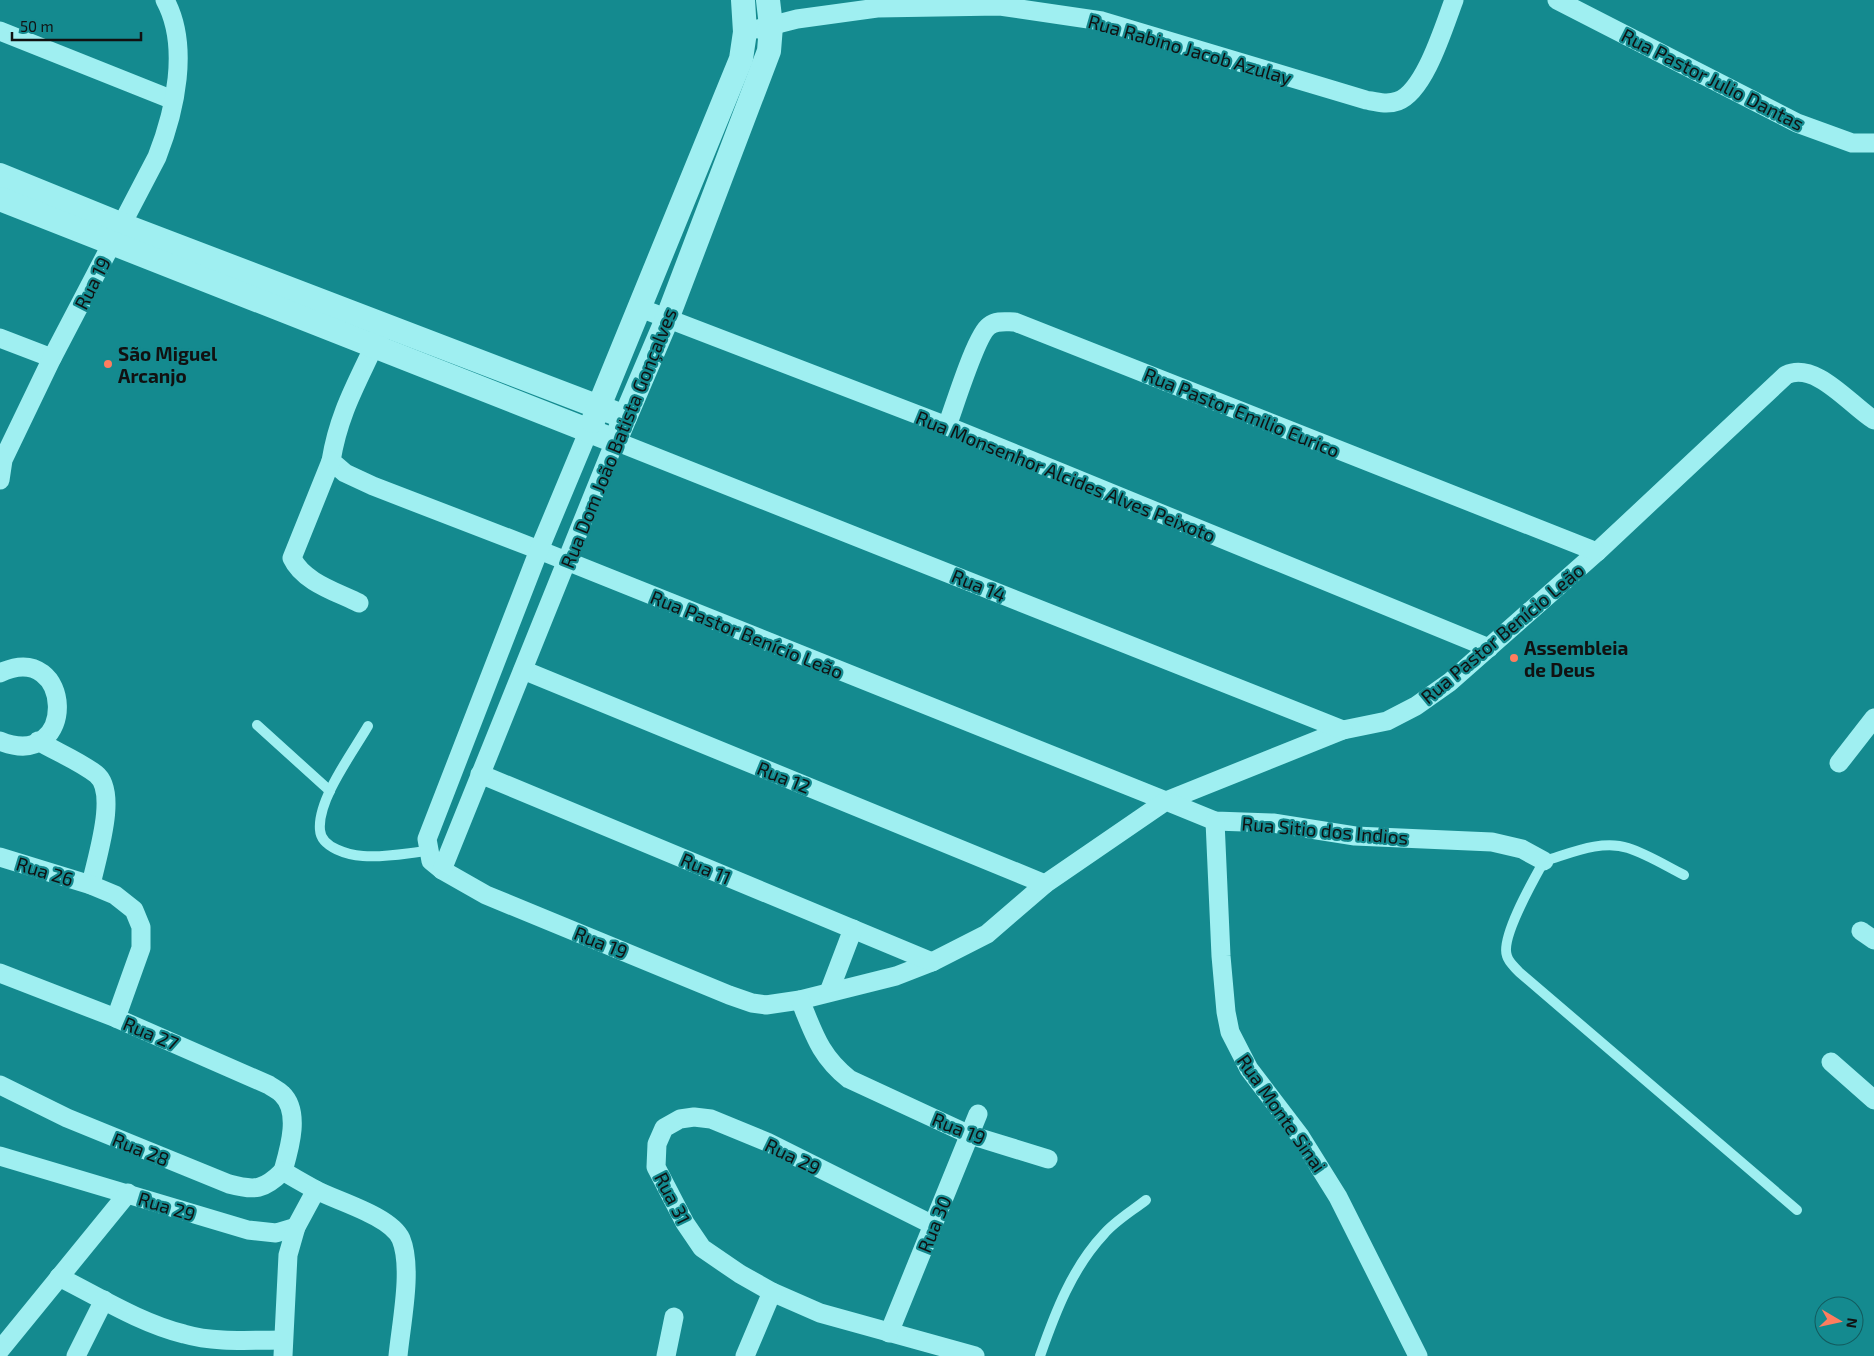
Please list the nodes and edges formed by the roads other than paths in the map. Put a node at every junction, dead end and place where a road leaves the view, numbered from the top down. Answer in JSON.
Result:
{"nodes":[{"id":1,"x":165,"y":0,"type":"edge"},
{"id":2,"x":743,"y":0,"type":"edge"},
{"id":3,"x":768,"y":0,"type":"edge"},
{"id":4,"x":1454,"y":0,"type":"edge"},
{"id":5,"x":1557,"y":0,"type":"edge"},
{"id":6,"x":772,"y":26,"type":"junction"},
{"id":7,"x":0,"y":30,"type":"edge"},
{"id":8,"x":744,"y":32,"type":"junction"},
{"id":9,"x":173,"y":100,"type":"junction"},
{"id":10,"x":1874,"y":142,"type":"edge"},
{"id":11,"x":0,"y":175,"type":"edge"},
{"id":12,"x":0,"y":199,"type":"edge"},
{"id":13,"x":118,"y":235,"type":"junction"},
{"id":14,"x":640,"y":308,"type":"junction"},
{"id":15,"x":667,"y":319,"type":"junction"},
{"id":16,"x":384,"y":325,"type":"junction"},
{"id":17,"x":0,"y":338,"type":"edge"},
{"id":18,"x":374,"y":346,"type":"junction"},
{"id":19,"x":52,"y":358,"type":"junction"},
{"id":20,"x":598,"y":408,"type":"junction"},
{"id":21,"x":625,"y":418,"type":"junction"},
{"id":22,"x":1874,"y":420,"type":"edge"},
{"id":23,"x":947,"y":426,"type":"junction"},
{"id":24,"x":589,"y":430,"type":"junction"},
{"id":25,"x":616,"y":441,"type":"junction"},
{"id":26,"x":2,"y":460,"type":"edge"},
{"id":27,"x":331,"y":461,"type":"junction"},
{"id":28,"x":0,"y":480,"type":"edge"},
{"id":29,"x":539,"y":550,"type":"junction"},
{"id":30,"x":1597,"y":552,"type":"junction"},
{"id":31,"x":567,"y":562,"type":"junction"},
{"id":32,"x":359,"y":604,"type":"dead end"},
{"id":33,"x":1489,"y":648,"type":"junction"},
{"id":34,"x":0,"y":670,"type":"edge"},
{"id":35,"x":523,"y":670,"type":"junction"},
{"id":36,"x":1874,"y":718,"type":"edge"},
{"id":37,"x":257,"y":726,"type":"dead end"},
{"id":38,"x":368,"y":726,"type":"dead end"},
{"id":39,"x":1343,"y":730,"type":"junction"},
{"id":40,"x":0,"y":740,"type":"edge"},
{"id":41,"x":38,"y":741,"type":"junction"},
{"id":42,"x":1839,"y":763,"type":"dead end"},
{"id":43,"x":480,"y":774,"type":"junction"},
{"id":44,"x":330,"y":791,"type":"junction"},
{"id":45,"x":1166,"y":801,"type":"junction"},
{"id":46,"x":1215,"y":821,"type":"junction"},
{"id":47,"x":0,"y":857,"type":"edge"},
{"id":48,"x":434,"y":861,"type":"junction"},
{"id":49,"x":1544,"y":861,"type":"junction"},
{"id":50,"x":1684,"y":875,"type":"dead end"},
{"id":51,"x":1045,"y":884,"type":"junction"},
{"id":52,"x":91,"y":885,"type":"junction"},
{"id":53,"x":853,"y":929,"type":"junction"},
{"id":54,"x":932,"y":962,"type":"junction"},
{"id":55,"x":0,"y":973,"type":"edge"},
{"id":56,"x":829,"y":992,"type":"junction"},
{"id":57,"x":800,"y":1000,"type":"junction"},
{"id":58,"x":778,"y":1003,"type":"joint"},
{"id":59,"x":116,"y":1018,"type":"junction"},
{"id":60,"x":1831,"y":1062,"type":"dead end"},
{"id":61,"x":0,"y":1085,"type":"edge"},
{"id":62,"x":1874,"y":1100,"type":"edge"},
{"id":63,"x":978,"y":1114,"type":"dead end"},
{"id":64,"x":970,"y":1135,"type":"junction"},
{"id":65,"x":657,"y":1144,"type":"joint"},
{"id":66,"x":0,"y":1156,"type":"edge"},
{"id":67,"x":1048,"y":1159,"type":"dead end"},
{"id":68,"x":283,"y":1171,"type":"junction"},
{"id":69,"x":316,"y":1190,"type":"junction"},
{"id":70,"x":128,"y":1193,"type":"junction"},
{"id":71,"x":1146,"y":1200,"type":"dead end"},
{"id":72,"x":1797,"y":1210,"type":"dead end"},
{"id":73,"x":933,"y":1225,"type":"junction"},
{"id":74,"x":296,"y":1227,"type":"junction"},
{"id":75,"x":59,"y":1277,"type":"junction"},
{"id":76,"x":772,"y":1292,"type":"junction"},
{"id":77,"x":104,"y":1300,"type":"junction"},
{"id":78,"x":674,"y":1316,"type":"dead end"},
{"id":79,"x":890,"y":1333,"type":"junction"},
{"id":80,"x":283,"y":1348,"type":"edge"},
{"id":81,"x":0,"y":1350,"type":"edge"},
{"id":82,"x":76,"y":1356,"type":"edge"},
{"id":83,"x":398,"y":1356,"type":"edge"},
{"id":84,"x":666,"y":1356,"type":"edge"},
{"id":85,"x":745,"y":1356,"type":"edge"},
{"id":86,"x":975,"y":1356,"type":"edge"},
{"id":87,"x":1040,"y":1356,"type":"edge"},
{"id":88,"x":1418,"y":1356,"type":"edge"}],
"edges":[{"from":1,"to":9,"type":"street","name":"Rua 19"},
{"from":2,"to":8,"type":"street","name":"Rua Dom João Batista Gonçalves"},
{"from":3,"to":6,"type":"street","name":"Rua Dom João Batista Gonçalves"},
{"from":4,"to":6,"type":"street","name":"Rua Rabino Jacob Azulay"},
{"from":5,"to":10,"type":"street","name":"Rua Pastor Julio Dantas"},
{"from":6,"to":8,"type":"street","name":"Rua Rabino Jacob Azulay"},
{"from":6,"to":15,"type":"street","name":"Rua Dom João Batista Gonçalves"},
{"from":7,"to":9,"type":"street"},
{"from":8,"to":14,"type":"street","name":"Rua Dom João Batista Gonçalves"},
{"from":9,"to":13,"type":"street","name":"Rua 19"},
{"from":11,"to":13,"type":"street"},
{"from":12,"to":13,"type":"street"},
{"from":13,"to":16,"type":"street"},
{"from":13,"to":18,"type":"street"},
{"from":13,"to":19,"type":"street","name":"Rua 19"},
{"from":14,"to":15,"type":"street","name":"Rua Monsenhor Alcides Alves Peixoto"},
{"from":14,"to":20,"type":"street","name":"Rua Dom João Batista Gonçalves"},
{"from":15,"to":21,"type":"street","name":"Rua Dom João Batista Gonçalves"},
{"from":15,"to":23,"type":"street","name":"Rua Monsenhor Alcides Alves Peixoto"},
{"from":16,"to":18,"type":"street"},
{"from":16,"to":20,"type":"street"},
{"from":17,"to":19,"type":"street"},
{"from":18,"to":24,"type":"street"},
{"from":18,"to":27,"type":"street"},
{"from":19,"to":26,"type":"street"},
{"from":20,"to":21,"type":"street"},
{"from":20,"to":24,"type":"street","name":"Rua Dom João Batista Gonçalves"},
{"from":21,"to":25,"type":"street","name":"Rua Dom João Batista Gonçalves"},
{"from":22,"to":30,"type":"street","name":"Rua Pastor Benício Leão"},
{"from":23,"to":30,"type":"street","name":"Rua Pastor Emilio Eurico"},
{"from":23,"to":33,"type":"street","name":"Rua Monsenhor Alcides Alves Peixoto"},
{"from":24,"to":25,"type":"street"},
{"from":24,"to":29,"type":"street","name":"Rua Dom João Batista Gonçalves"},
{"from":25,"to":31,"type":"street","name":"Rua Dom João Batista Gonçalves"},
{"from":25,"to":39,"type":"street","name":"Rua 14"},
{"from":26,"to":28,"type":"street"},
{"from":27,"to":29,"type":"street","name":"Rua Pastor Benício Leão"},
{"from":27,"to":32,"type":"street"},
{"from":29,"to":31,"type":"street","name":"Rua Pastor Benício Leão"},
{"from":29,"to":48,"type":"street","name":"Rua Dom João Batista Gonçalves"},
{"from":30,"to":33,"type":"street","name":"Rua Pastor Benício Leão"},
{"from":31,"to":35,"type":"street","name":"Rua Dom João Batista Gonçalves"},
{"from":31,"to":45,"type":"street","name":"Rua Pastor Benício Leão"},
{"from":33,"to":39,"type":"street","name":"Rua Pastor Benício Leão"},
{"from":34,"to":41,"type":"street"},
{"from":35,"to":43,"type":"street","name":"Rua Dom João Batista Gonçalves"},
{"from":35,"to":51,"type":"street","name":"Rua 12"},
{"from":36,"to":42,"type":"street"},
{"from":37,"to":44,"type":"lane"},
{"from":38,"to":44,"type":"lane"},
{"from":39,"to":45,"type":"street","name":"Rua Pastor Benício Leão"},
{"from":40,"to":41,"type":"street"},
{"from":41,"to":52,"type":"street"},
{"from":43,"to":48,"type":"street","name":"Rua Dom João Batista Gonçalves"},
{"from":43,"to":53,"type":"street","name":"Rua 11"},
{"from":44,"to":48,"type":"lane"},
{"from":45,"to":46,"type":"street","name":"Rua Sitio dos Indios"},
{"from":45,"to":51,"type":"street","name":"Rua Pastor Benício Leão"},
{"from":46,"to":49,"type":"street","name":"Rua Sitio dos Indios"},
{"from":46,"to":88,"type":"street","name":"Rua Monte Sinai"},
{"from":47,"to":52,"type":"street","name":"Rua 26"},
{"from":48,"to":58,"type":"street","name":"Rua 19"},
{"from":49,"to":50,"type":"lane"},
{"from":49,"to":72,"type":"lane"},
{"from":51,"to":54,"type":"street","name":"Rua Pastor Benício Leão"},
{"from":52,"to":59,"type":"street","name":"Rua 26"},
{"from":53,"to":54,"type":"street","name":"Rua 11"},
{"from":53,"to":56,"type":"street"},
{"from":54,"to":56,"type":"street","name":"Rua Pastor Benício Leão"},
{"from":55,"to":59,"type":"street","name":"Rua 27"},
{"from":56,"to":57,"type":"street","name":"Rua Pastor Benício Leão"},
{"from":57,"to":58,"type":"street","name":"Rua Pastor Benício Leão"},
{"from":57,"to":64,"type":"street","name":"Rua 19"},
{"from":59,"to":68,"type":"street","name":"Rua 27"},
{"from":60,"to":62,"type":"street"},
{"from":61,"to":68,"type":"street","name":"Rua 28"},
{"from":63,"to":64,"type":"street","name":"Rua 30"},
{"from":64,"to":67,"type":"street","name":"Rua 19"},
{"from":64,"to":73,"type":"street","name":"Rua 30"},
{"from":65,"to":73,"type":"street","name":"Rua 29"},
{"from":65,"to":76,"type":"street","name":"Rua 31"},
{"from":66,"to":70,"type":"street"},
{"from":68,"to":69,"type":"street"},
{"from":69,"to":74,"type":"street"},
{"from":69,"to":83,"type":"street"},
{"from":70,"to":74,"type":"street","name":"Rua 29"},
{"from":70,"to":75,"type":"street","name":"Rua 29"},
{"from":71,"to":87,"type":"lane"},
{"from":73,"to":79,"type":"street","name":"Rua 30"},
{"from":74,"to":80,"type":"street"},
{"from":75,"to":77,"type":"street"},
{"from":75,"to":81,"type":"street","name":"Rua 29"},
{"from":76,"to":79,"type":"street"},
{"from":76,"to":85,"type":"street"},
{"from":77,"to":80,"type":"street"},
{"from":77,"to":82,"type":"street"},
{"from":78,"to":84,"type":"street"},
{"from":79,"to":86,"type":"street"}]}
